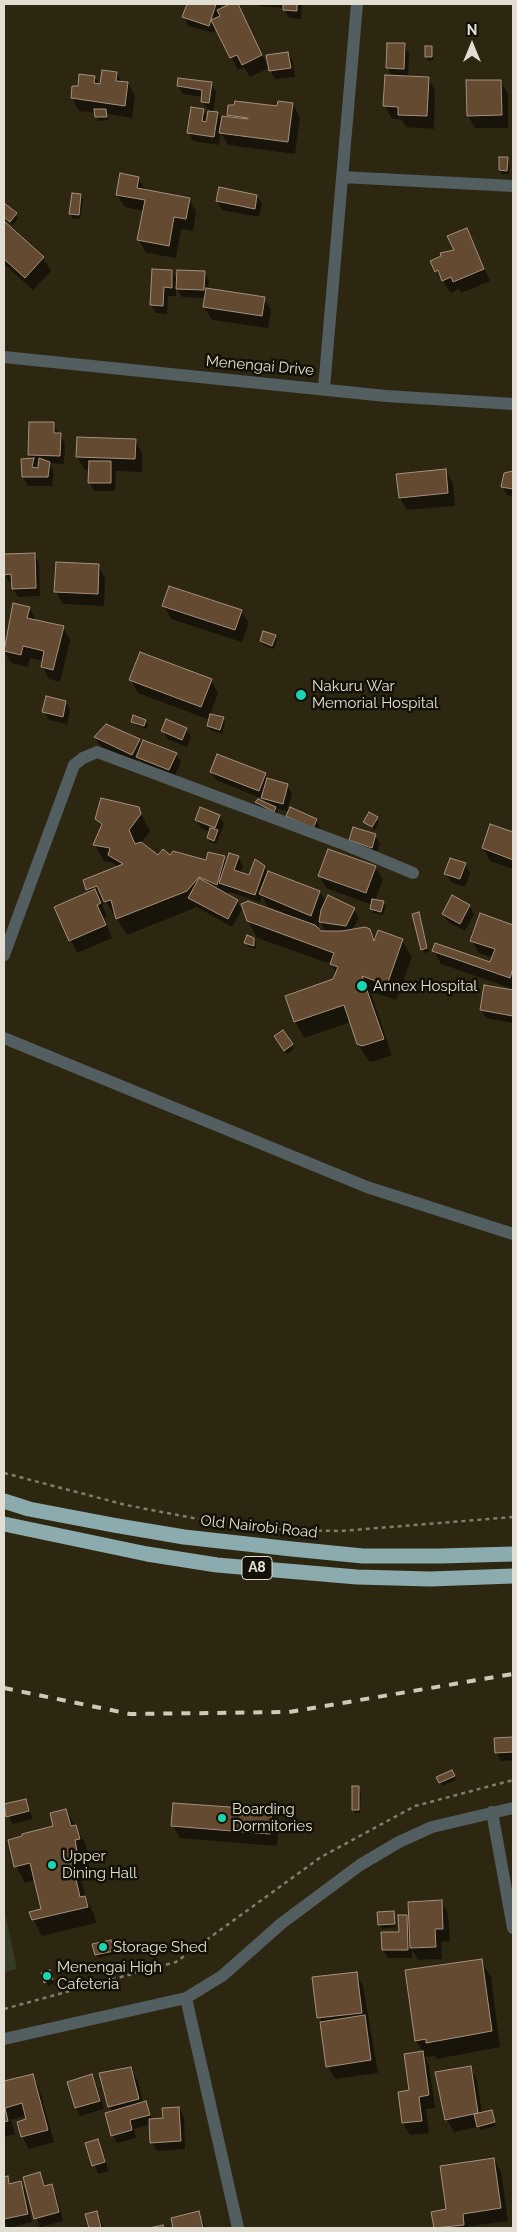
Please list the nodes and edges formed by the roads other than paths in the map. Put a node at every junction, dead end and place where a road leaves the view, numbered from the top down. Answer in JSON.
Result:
{"nodes":[{"id":1,"x":356,"y":4,"type":"edge"},
{"id":2,"x":342,"y":177,"type":"junction"},
{"id":3,"x":513,"y":186,"type":"edge"},
{"id":4,"x":4,"y":357,"type":"edge"},
{"id":5,"x":324,"y":388,"type":"junction"},
{"id":6,"x":513,"y":404,"type":"edge"},
{"id":7,"x":413,"y":873,"type":"dead end"},
{"id":8,"x":4,"y":955,"type":"edge"},
{"id":9,"x":4,"y":1038,"type":"edge"},
{"id":10,"x":513,"y":1234,"type":"edge"},
{"id":11,"x":4,"y":1501,"type":"edge"},
{"id":12,"x":4,"y":1524,"type":"edge"},
{"id":13,"x":513,"y":1554,"type":"edge"},
{"id":14,"x":513,"y":1576,"type":"edge"},
{"id":15,"x":513,"y":1808,"type":"edge"},
{"id":16,"x":492,"y":1812,"type":"junction"},
{"id":17,"x":513,"y":1928,"type":"edge"},
{"id":18,"x":186,"y":1998,"type":"junction"},
{"id":19,"x":4,"y":2039,"type":"edge"},
{"id":20,"x":238,"y":2228,"type":"edge"}],
"edges":[{"from":1,"to":2,"type":"street"},
{"from":2,"to":3,"type":"street"},
{"from":2,"to":5,"type":"street"},
{"from":4,"to":5,"type":"street","name":"Menengai Drive"},
{"from":5,"to":6,"type":"street","name":"Menengai Drive"},
{"from":7,"to":8,"type":"street"},
{"from":9,"to":10,"type":"street"},
{"from":11,"to":13,"type":"highway","name":"Old Nairobi Road","number":"A8"},
{"from":12,"to":14,"type":"highway","number":"A8"},
{"from":15,"to":16,"type":"street"},
{"from":16,"to":17,"type":"street"},
{"from":16,"to":18,"type":"street"},
{"from":18,"to":19,"type":"street"},
{"from":18,"to":20,"type":"street"}]}
